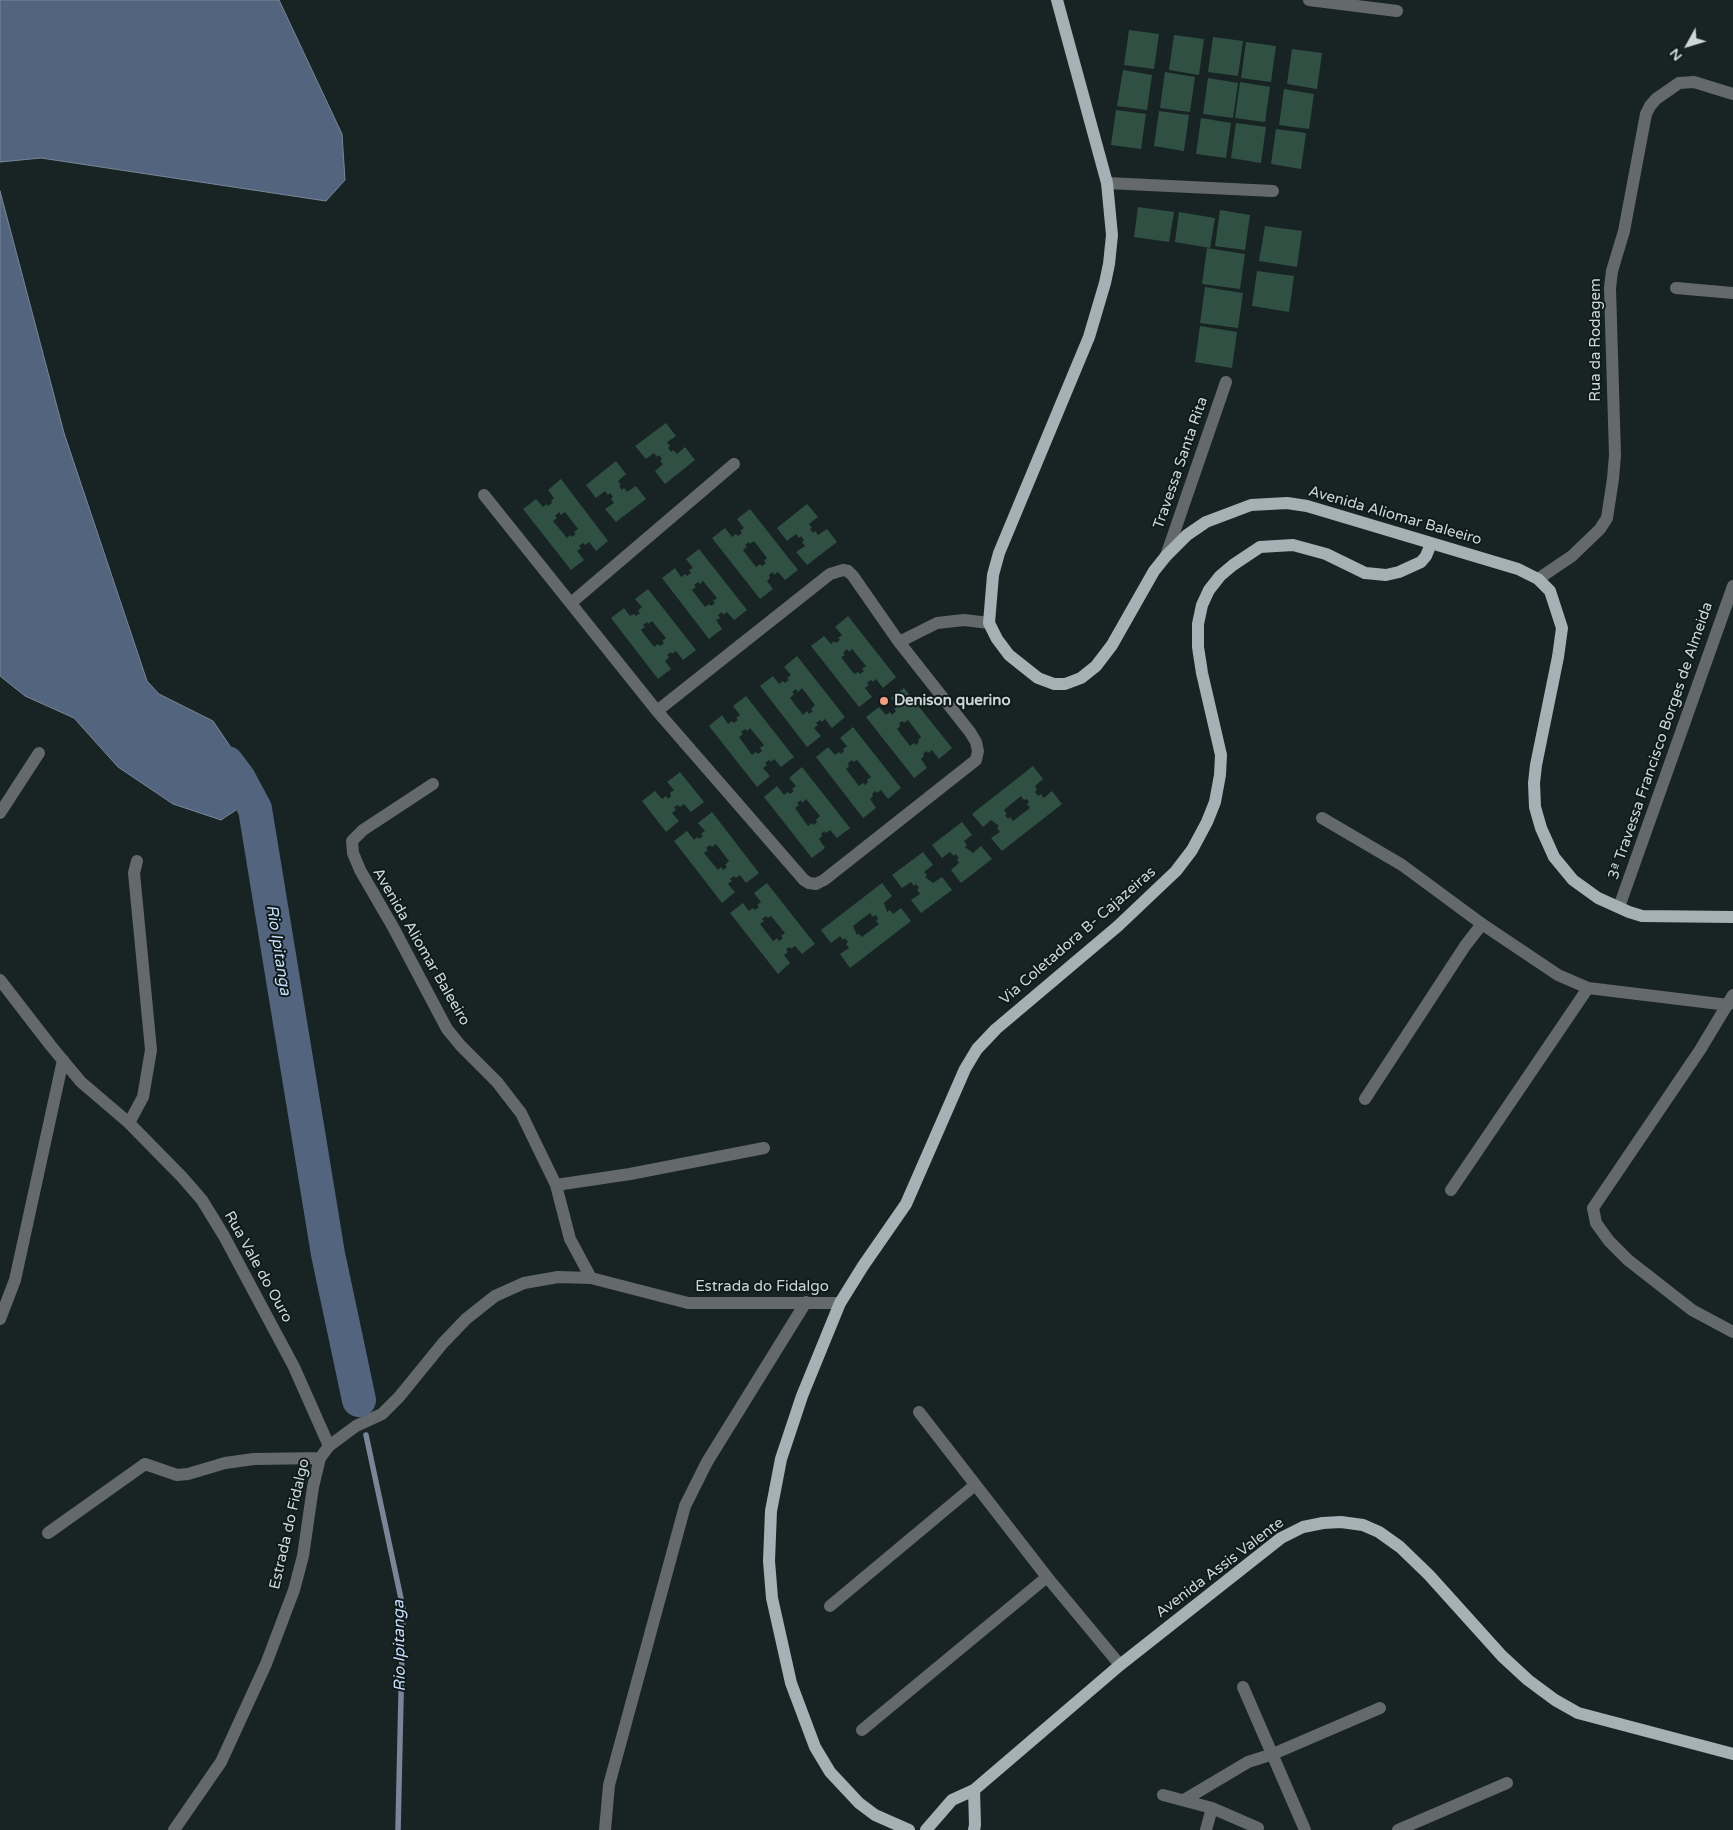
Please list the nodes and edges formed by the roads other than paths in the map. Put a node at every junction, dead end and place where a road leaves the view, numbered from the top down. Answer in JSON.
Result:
{"nodes":[{"id":1,"x":1057,"y":0,"type":"edge"},
{"id":2,"x":1310,"y":0,"type":"edge"},
{"id":3,"x":1397,"y":11,"type":"dead end"},
{"id":4,"x":1733,"y":94,"type":"edge"},
{"id":5,"x":1107,"y":184,"type":"junction"},
{"id":6,"x":1273,"y":191,"type":"dead end"},
{"id":7,"x":1676,"y":288,"type":"dead end"},
{"id":8,"x":1733,"y":292,"type":"edge"},
{"id":9,"x":1226,"y":382,"type":"dead end"},
{"id":10,"x":734,"y":464,"type":"dead end"},
{"id":11,"x":484,"y":495,"type":"dead end"},
{"id":12,"x":1416,"y":539,"type":"junction"},
{"id":13,"x":1431,"y":544,"type":"junction"},
{"id":14,"x":1455,"y":551,"type":"junction"},
{"id":15,"x":1166,"y":556,"type":"junction"},
{"id":16,"x":1421,"y":562,"type":"junction"},
{"id":17,"x":1408,"y":568,"type":"junction"},
{"id":18,"x":1538,"y":579,"type":"junction"},
{"id":19,"x":1733,"y":586,"type":"edge"},
{"id":20,"x":570,"y":604,"type":"junction"},
{"id":21,"x":989,"y":623,"type":"junction"},
{"id":22,"x":899,"y":642,"type":"junction"},
{"id":23,"x":658,"y":711,"type":"junction"},
{"id":24,"x":40,"y":754,"type":"dead end"},
{"id":25,"x":433,"y":784,"type":"dead end"},
{"id":26,"x":0,"y":813,"type":"edge"},
{"id":27,"x":1322,"y":818,"type":"dead end"},
{"id":28,"x":137,"y":861,"type":"dead end"},
{"id":29,"x":1620,"y":907,"type":"junction"},
{"id":30,"x":1733,"y":917,"type":"edge"},
{"id":31,"x":1482,"y":924,"type":"junction"},
{"id":32,"x":0,"y":980,"type":"edge"},
{"id":33,"x":1588,"y":988,"type":"junction"},
{"id":34,"x":1730,"y":1000,"type":"edge"},
{"id":35,"x":63,"y":1060,"type":"junction"},
{"id":36,"x":1365,"y":1100,"type":"dead end"},
{"id":37,"x":129,"y":1123,"type":"junction"},
{"id":38,"x":764,"y":1148,"type":"dead end"},
{"id":39,"x":556,"y":1184,"type":"junction"},
{"id":40,"x":1451,"y":1190,"type":"dead end"},
{"id":41,"x":591,"y":1278,"type":"junction"},
{"id":42,"x":806,"y":1302,"type":"junction"},
{"id":43,"x":840,"y":1303,"type":"junction"},
{"id":44,"x":0,"y":1319,"type":"edge"},
{"id":45,"x":1733,"y":1332,"type":"edge"},
{"id":46,"x":919,"y":1412,"type":"dead end"},
{"id":47,"x":329,"y":1446,"type":"junction"},
{"id":48,"x":320,"y":1458,"type":"junction"},
{"id":49,"x":975,"y":1485,"type":"junction"},
{"id":50,"x":48,"y":1533,"type":"dead end"},
{"id":51,"x":1047,"y":1578,"type":"junction"},
{"id":52,"x":830,"y":1606,"type":"dead end"},
{"id":53,"x":1120,"y":1665,"type":"junction"},
{"id":54,"x":1243,"y":1687,"type":"dead end"},
{"id":55,"x":1380,"y":1708,"type":"dead end"},
{"id":56,"x":862,"y":1730,"type":"dead end"},
{"id":57,"x":1273,"y":1754,"type":"junction"},
{"id":58,"x":1733,"y":1754,"type":"edge"},
{"id":59,"x":1507,"y":1784,"type":"dead end"},
{"id":60,"x":974,"y":1790,"type":"junction"},
{"id":61,"x":1163,"y":1795,"type":"dead end"},
{"id":62,"x":1184,"y":1800,"type":"junction"},
{"id":63,"x":1212,"y":1808,"type":"junction"},
{"id":64,"x":1258,"y":1828,"type":"dead end"},
{"id":65,"x":174,"y":1830,"type":"edge"},
{"id":66,"x":605,"y":1830,"type":"edge"},
{"id":67,"x":909,"y":1830,"type":"edge"},
{"id":68,"x":926,"y":1830,"type":"edge"},
{"id":69,"x":974,"y":1830,"type":"edge"},
{"id":70,"x":1206,"y":1830,"type":"edge"},
{"id":71,"x":1305,"y":1830,"type":"edge"},
{"id":72,"x":1398,"y":1830,"type":"edge"}],
"edges":[{"from":1,"to":5,"type":"main road"},
{"from":2,"to":3,"type":"street"},
{"from":4,"to":18,"type":"street","name":"Rua da Rodagem"},
{"from":5,"to":6,"type":"street"},
{"from":5,"to":21,"type":"main road"},
{"from":7,"to":8,"type":"street"},
{"from":9,"to":15,"type":"street","name":"Travessa Santa Rita"},
{"from":10,"to":20,"type":"street"},
{"from":11,"to":20,"type":"street"},
{"from":12,"to":13,"type":"main road","name":"Avenida Aliomar Baleeiro"},
{"from":12,"to":15,"type":"main road","name":"Avenida Aliomar Baleeiro"},
{"from":12,"to":17,"type":"main road"},
{"from":13,"to":14,"type":"main road","name":"Avenida Aliomar Baleeiro"},
{"from":13,"to":16,"type":"main road"},
{"from":14,"to":16,"type":"main road","name":"Via Coletadora B- Cajazeiras"},
{"from":14,"to":18,"type":"main road","name":"Avenida Aliomar Baleeiro"},
{"from":15,"to":21,"type":"main road","name":"Avenida Aliomar Baleeiro"},
{"from":16,"to":17,"type":"main road","name":"Via Coletadora B- Cajazeiras"},
{"from":17,"to":43,"type":"main road","name":"Via Coletadora B- Cajazeiras"},
{"from":18,"to":29,"type":"main road","name":"Avenida Aliomar Baleeiro"},
{"from":19,"to":29,"type":"street","name":"3ª Travessa Francisco Borges de Almeida"},
{"from":20,"to":23,"type":"street"},
{"from":21,"to":22,"type":"street"},
{"from":22,"to":23,"type":"street"},
{"from":22,"to":23,"type":"street"},
{"from":24,"to":26,"type":"street"},
{"from":25,"to":39,"type":"street","name":"Avenida Aliomar Baleeiro"},
{"from":27,"to":31,"type":"street"},
{"from":28,"to":37,"type":"street"},
{"from":29,"to":30,"type":"main road","name":"Avenida Aliomar Baleeiro"},
{"from":31,"to":33,"type":"street"},
{"from":31,"to":36,"type":"street"},
{"from":32,"to":35,"type":"street","name":"Rua Vale do Ouro"},
{"from":33,"to":34,"type":"street"},
{"from":33,"to":40,"type":"street"},
{"from":34,"to":45,"type":"street"},
{"from":35,"to":37,"type":"street","name":"Rua Vale do Ouro"},
{"from":35,"to":44,"type":"street"},
{"from":37,"to":47,"type":"street","name":"Rua Vale do Ouro"},
{"from":38,"to":39,"type":"street"},
{"from":39,"to":41,"type":"street","name":"Avenida Aliomar Baleeiro"},
{"from":41,"to":42,"type":"street","name":"Estrada do Fidalgo"},
{"from":41,"to":47,"type":"street","name":"Estrada do Fidalgo"},
{"from":42,"to":43,"type":"street","name":"Estrada do Fidalgo"},
{"from":42,"to":66,"type":"street"},
{"from":43,"to":67,"type":"main road","name":"Via Coletadora B- Cajazeiras"},
{"from":46,"to":49,"type":"street"},
{"from":47,"to":48,"type":"street","name":"Estrada do Fidalgo"},
{"from":48,"to":50,"type":"street"},
{"from":48,"to":65,"type":"street","name":"Estrada do Fidalgo"},
{"from":49,"to":51,"type":"street"},
{"from":49,"to":52,"type":"street"},
{"from":51,"to":53,"type":"street"},
{"from":51,"to":56,"type":"street"},
{"from":53,"to":58,"type":"main road","name":"Avenida Assis Valente"},
{"from":53,"to":60,"type":"main road","name":"Avenida Assis Valente"},
{"from":54,"to":57,"type":"street"},
{"from":55,"to":57,"type":"street"},
{"from":57,"to":62,"type":"street"},
{"from":57,"to":71,"type":"street"},
{"from":59,"to":72,"type":"street"},
{"from":60,"to":68,"type":"main road","name":"Avenida Assis Valente"},
{"from":60,"to":69,"type":"main road"},
{"from":61,"to":62,"type":"street"},
{"from":62,"to":63,"type":"street"},
{"from":63,"to":64,"type":"street"},
{"from":63,"to":70,"type":"street"}]}
